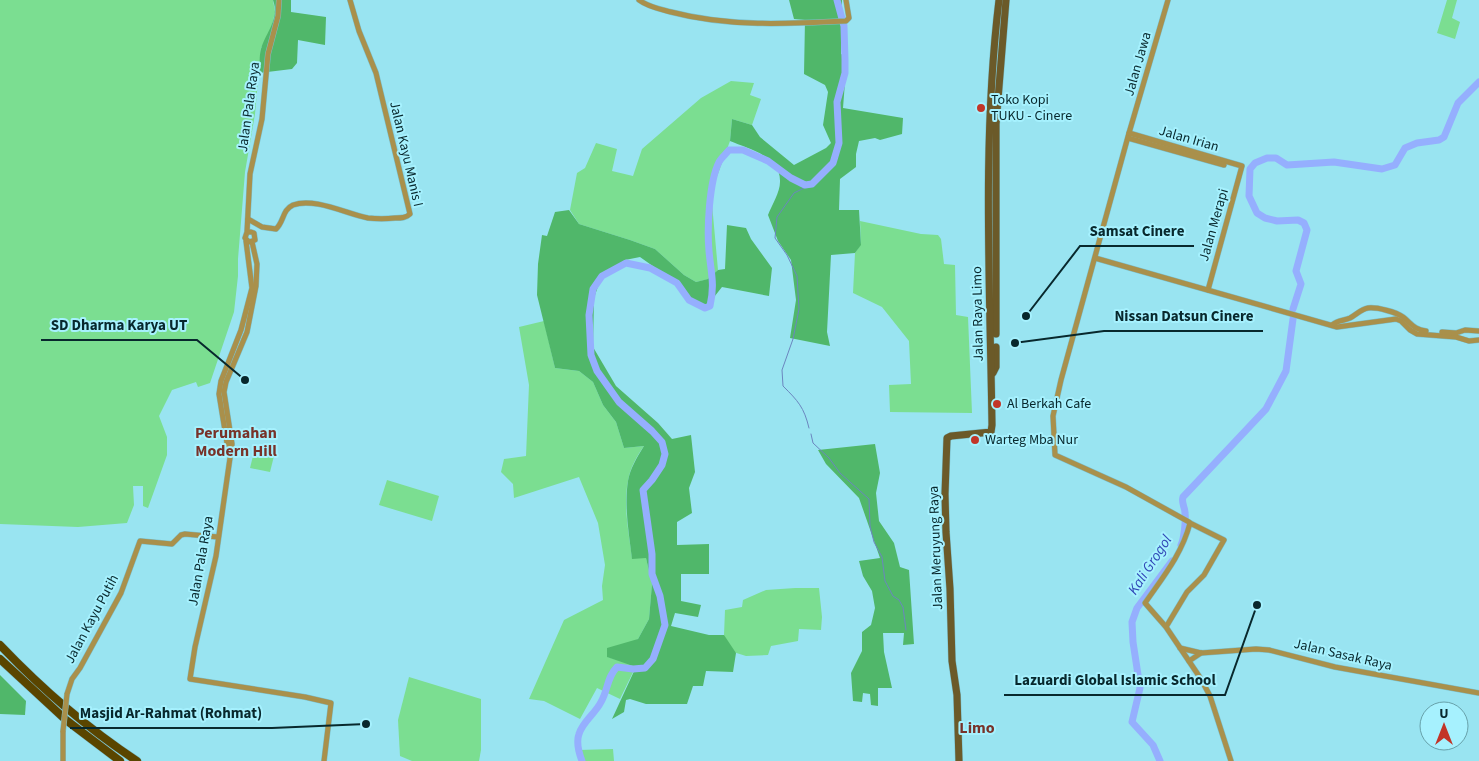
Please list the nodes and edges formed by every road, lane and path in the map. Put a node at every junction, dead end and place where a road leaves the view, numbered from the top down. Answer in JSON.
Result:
{"nodes":[{"id":1,"x":279,"y":0,"type":"edge"},
{"id":2,"x":350,"y":0,"type":"edge"},
{"id":3,"x":639,"y":0,"type":"edge"},
{"id":4,"x":846,"y":0,"type":"edge"},
{"id":5,"x":999,"y":0,"type":"edge"},
{"id":6,"x":1006,"y":0,"type":"edge"},
{"id":7,"x":1168,"y":0,"type":"edge"},
{"id":8,"x":1129,"y":136,"type":"junction"},
{"id":9,"x":1242,"y":168,"type":"joint"},
{"id":10,"x":992,"y":193,"type":"junction"},
{"id":11,"x":248,"y":219,"type":"junction"},
{"id":12,"x":262,"y":227,"type":"junction"},
{"id":13,"x":251,"y":232,"type":"junction"},
{"id":14,"x":249,"y":241,"type":"junction"},
{"id":15,"x":1095,"y":258,"type":"junction"},
{"id":16,"x":1208,"y":290,"type":"junction"},
{"id":17,"x":1332,"y":325,"type":"junction"},
{"id":18,"x":1479,"y":331,"type":"edge"},
{"id":19,"x":1456,"y":335,"type":"junction"},
{"id":20,"x":1479,"y":340,"type":"edge"},
{"id":21,"x":993,"y":374,"type":"joint"},
{"id":22,"x":1186,"y":521,"type":"junction"},
{"id":23,"x":218,"y":537,"type":"junction"},
{"id":24,"x":1166,"y":627,"type":"junction"},
{"id":25,"x":0,"y":645,"type":"edge"},
{"id":26,"x":1180,"y":648,"type":"junction"},
{"id":27,"x":1201,"y":653,"type":"junction"},
{"id":28,"x":0,"y":659,"type":"edge"},
{"id":29,"x":1189,"y":661,"type":"junction"},
{"id":30,"x":1479,"y":693,"type":"edge"},
{"id":31,"x":63,"y":761,"type":"edge"},
{"id":32,"x":120,"y":761,"type":"edge"},
{"id":33,"x":136,"y":761,"type":"edge"},
{"id":34,"x":324,"y":761,"type":"edge"},
{"id":35,"x":959,"y":761,"type":"edge"},
{"id":36,"x":1231,"y":761,"type":"edge"}],
"edges":[{"from":1,"to":11,"type":"street","name":"Jalan Pala Raya"},
{"from":2,"to":12,"type":"street","name":"Jalan Kayu Manis I"},
{"from":3,"to":4,"type":"street"},
{"from":5,"to":10,"type":"main road","name":"Jalan Raya Limo"},
{"from":6,"to":10,"type":"main road","name":"Jalan Raya Limo"},
{"from":7,"to":8,"type":"street","name":"Jalan Jawa"},
{"from":8,"to":9,"type":"street","name":"Jalan Irian"},
{"from":8,"to":15,"type":"street","name":"Jalan Jawa"},
{"from":9,"to":16,"type":"street","name":"Jalan Merapi"},
{"from":10,"to":21,"type":"main road","name":"Jalan Raya Limo"},
{"from":11,"to":12,"type":"street"},
{"from":11,"to":13,"type":"street","name":"Jalan Pala Raya"},
{"from":12,"to":13,"type":"street"},
{"from":13,"to":14,"type":"street"},
{"from":13,"to":14,"type":"street"},
{"from":14,"to":23,"type":"street","name":"Jalan Pala Raya"},
{"from":15,"to":16,"type":"street"},
{"from":15,"to":22,"type":"street","name":"Jalan Jawa"},
{"from":16,"to":17,"type":"street"},
{"from":17,"to":19,"type":"street"},
{"from":17,"to":19,"type":"street"},
{"from":18,"to":19,"type":"street"},
{"from":19,"to":20,"type":"street"},
{"from":21,"to":35,"type":"main road","name":"Jalan Meruyung Raya"},
{"from":22,"to":24,"type":"street"},
{"from":22,"to":24,"type":"street"},
{"from":23,"to":31,"type":"street","name":"Jalan Kayu Putih","bridge":true},
{"from":23,"to":34,"type":"street","name":"Jalan Pala Raya"},
{"from":24,"to":26,"type":"street"},
{"from":25,"to":33,"type":"highway"},
{"from":26,"to":27,"type":"street","name":"Jalan Sasak Raya"},
{"from":26,"to":29,"type":"street"},
{"from":27,"to":29,"type":"street","name":"Jalan Sasak Raya"},
{"from":27,"to":30,"type":"street","name":"Jalan Sasak Raya"},
{"from":28,"to":32,"type":"highway"},
{"from":29,"to":36,"type":"street"}]}
